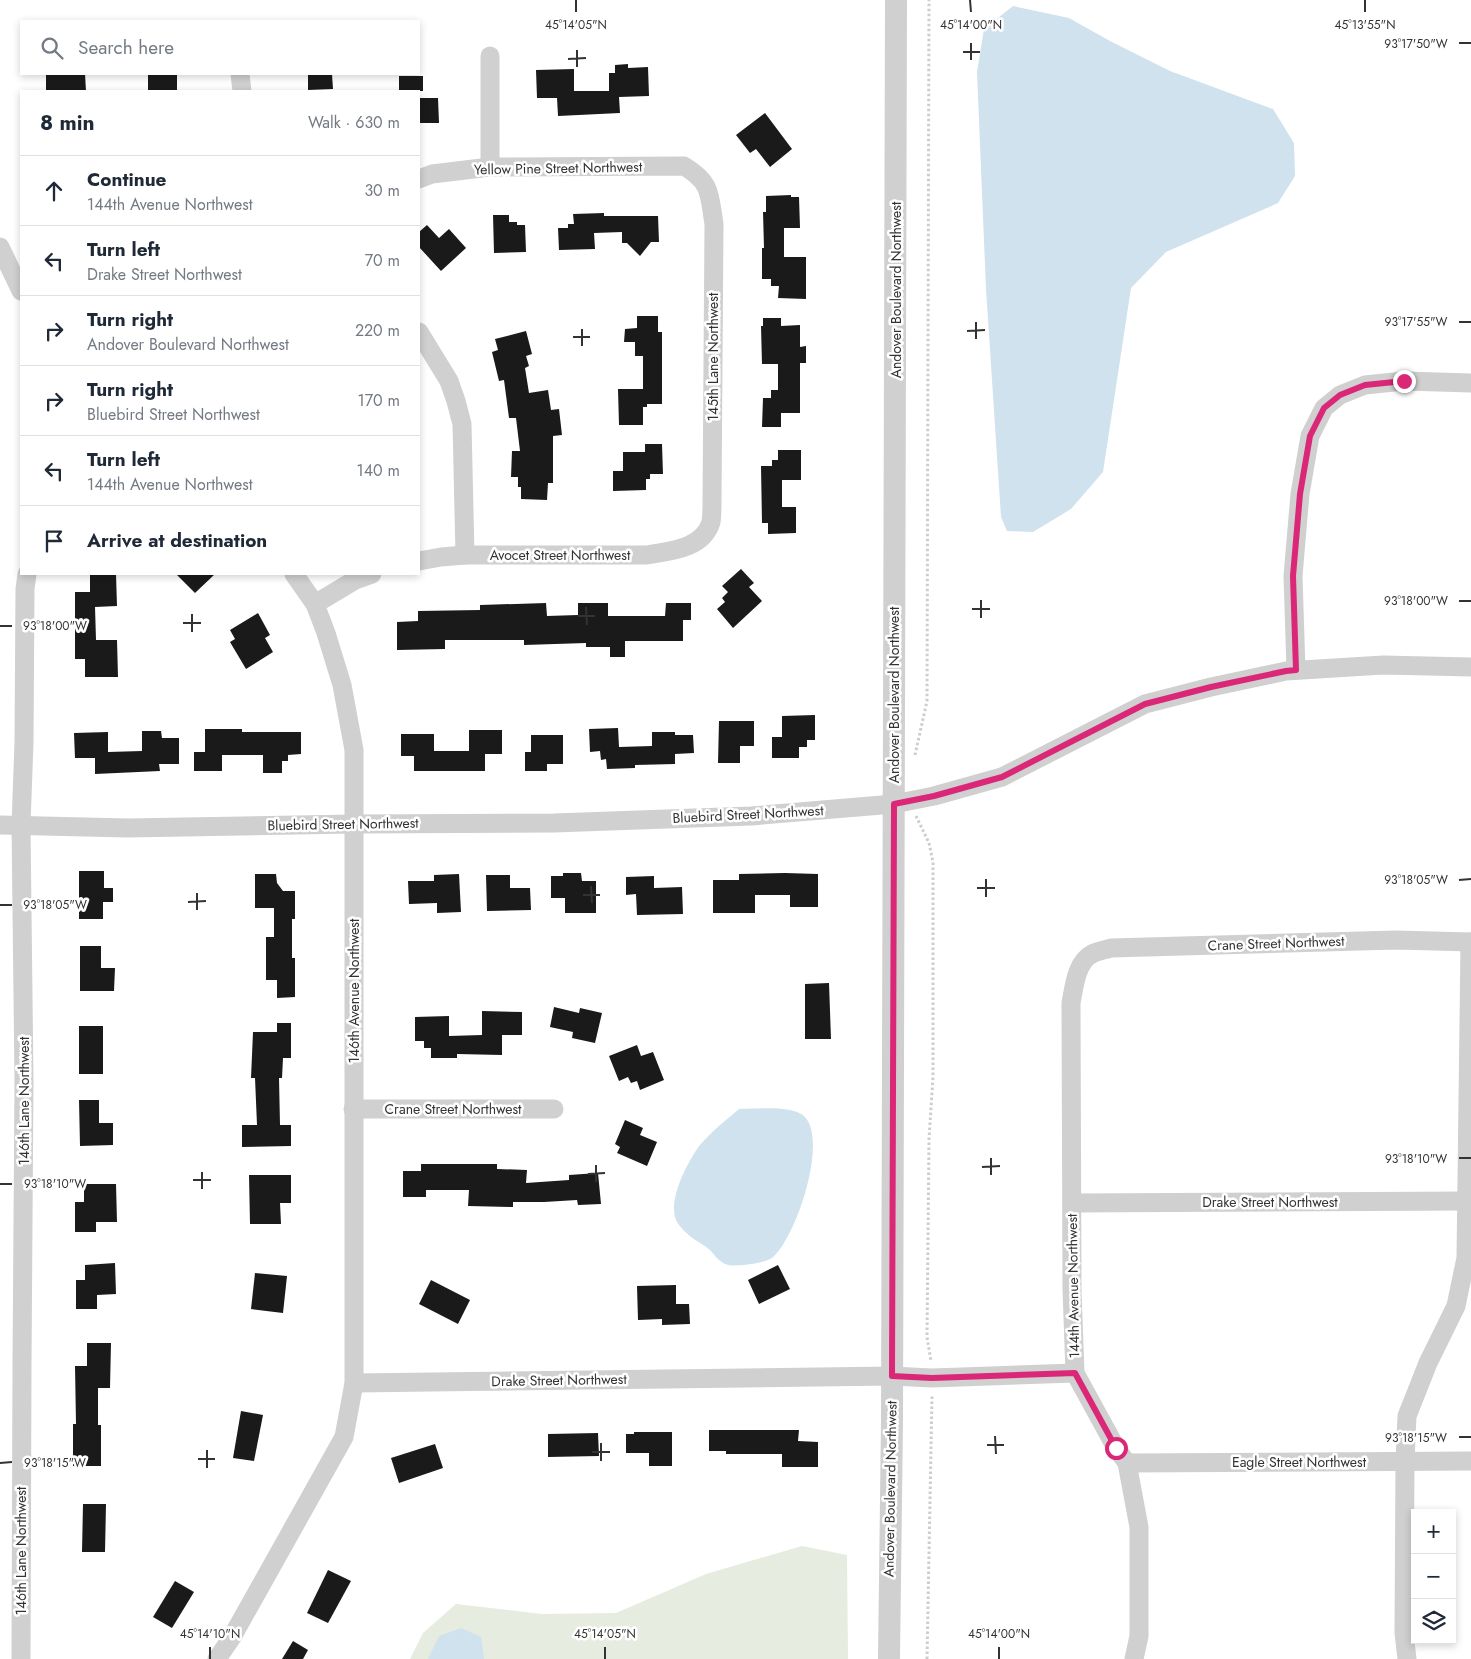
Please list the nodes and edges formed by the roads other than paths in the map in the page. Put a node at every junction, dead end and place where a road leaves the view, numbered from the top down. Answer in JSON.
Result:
{"nodes":[{"id":1,"x":896,"y":0,"type":"edge"},
{"id":2,"x":490,"y":56,"type":"dead end"},
{"id":3,"x":240,"y":75,"type":"edge"},
{"id":4,"x":242,"y":90,"type":"edge"},
{"id":5,"x":490,"y":167,"type":"junction"},
{"id":6,"x":697,"y":174,"type":"joint"},
{"id":7,"x":420,"y":179,"type":"edge"},
{"id":8,"x":0,"y":247,"type":"edge"},
{"id":9,"x":20,"y":288,"type":"edge"},
{"id":10,"x":420,"y":334,"type":"edge"},
{"id":11,"x":1471,"y":383,"type":"edge"},
{"id":12,"x":700,"y":541,"type":"joint"},
{"id":13,"x":464,"y":555,"type":"junction"},
{"id":14,"x":420,"y":561,"type":"edge"},
{"id":15,"x":27,"y":575,"type":"edge"},
{"id":16,"x":295,"y":575,"type":"edge"},
{"id":17,"x":369,"y":575,"type":"edge"},
{"id":18,"x":314,"y":604,"type":"junction"},
{"id":19,"x":1471,"y":667,"type":"edge"},
{"id":20,"x":1296,"y":670,"type":"junction"},
{"id":21,"x":894,"y":804,"type":"junction"},
{"id":22,"x":354,"y":824,"type":"junction"},
{"id":23,"x":0,"y":825,"type":"edge"},
{"id":24,"x":21,"y":825,"type":"junction"},
{"id":25,"x":1470,"y":942,"type":"edge"},
{"id":26,"x":1085,"y":959,"type":"joint"},
{"id":27,"x":353,"y":1109,"type":"junction"},
{"id":28,"x":554,"y":1109,"type":"dead end"},
{"id":29,"x":1468,"y":1201,"type":"junction"},
{"id":30,"x":1072,"y":1203,"type":"junction"},
{"id":31,"x":1075,"y":1373,"type":"junction"},
{"id":32,"x":892,"y":1376,"type":"junction"},
{"id":33,"x":354,"y":1383,"type":"junction"},
{"id":34,"x":1405,"y":1461,"type":"junction"},
{"id":35,"x":1471,"y":1461,"type":"edge"},
{"id":36,"x":1127,"y":1463,"type":"junction"},
{"id":37,"x":21,"y":1659,"type":"edge"},
{"id":38,"x":217,"y":1659,"type":"edge"},
{"id":39,"x":889,"y":1659,"type":"edge"},
{"id":40,"x":1134,"y":1659,"type":"edge"},
{"id":41,"x":1408,"y":1659,"type":"edge"}],
"edges":[{"from":1,"to":21,"type":"street","name":"Andover Boulevard Northwest"},
{"from":2,"to":5,"type":"street"},
{"from":3,"to":4,"type":"street"},
{"from":5,"to":6,"type":"street","name":"Yellow Pine Street Northwest"},
{"from":5,"to":7,"type":"street","name":"Yellow Pine Street Northwest"},
{"from":6,"to":12,"type":"street","name":"145th Lane Northwest"},
{"from":8,"to":9,"type":"street"},
{"from":10,"to":13,"type":"street"},
{"from":11,"to":20,"type":"street"},
{"from":12,"to":13,"type":"street","name":"Avocet Street Northwest"},
{"from":13,"to":14,"type":"street","name":"Avocet Street Northwest"},
{"from":15,"to":24,"type":"street","name":"146th Lane Northwest"},
{"from":16,"to":18,"type":"street","name":"146th Avenue Northwest"},
{"from":17,"to":18,"type":"street"},
{"from":18,"to":22,"type":"street","name":"146th Avenue Northwest"},
{"from":19,"to":20,"type":"street","name":"Bluebird Street Northwest"},
{"from":20,"to":21,"type":"street","name":"Bluebird Street Northwest"},
{"from":21,"to":22,"type":"street","name":"Bluebird Street Northwest"},
{"from":21,"to":32,"type":"street","name":"Andover Boulevard Northwest"},
{"from":22,"to":24,"type":"street","name":"Bluebird Street Northwest"},
{"from":22,"to":27,"type":"street","name":"146th Avenue Northwest"},
{"from":23,"to":24,"type":"street","name":"Bluebird Street Northwest"},
{"from":24,"to":37,"type":"street","name":"146th Lane Northwest"},
{"from":25,"to":26,"type":"street","name":"Crane Street Northwest"},
{"from":25,"to":29,"type":"street"},
{"from":26,"to":30,"type":"street","name":"144th Avenue Northwest"},
{"from":27,"to":28,"type":"street","name":"Crane Street Northwest"},
{"from":27,"to":33,"type":"street","name":"146th Avenue Northwest"},
{"from":29,"to":30,"type":"street","name":"Drake Street Northwest"},
{"from":29,"to":34,"type":"street"},
{"from":30,"to":31,"type":"street","name":"144th Avenue Northwest"},
{"from":31,"to":32,"type":"street","name":"Drake Street Northwest"},
{"from":31,"to":36,"type":"street","name":"144th Avenue Northwest"},
{"from":32,"to":33,"type":"street","name":"Drake Street Northwest"},
{"from":32,"to":39,"type":"street","name":"Andover Boulevard Northwest"},
{"from":33,"to":38,"type":"street"},
{"from":34,"to":35,"type":"street","name":"Eagle Street Northwest"},
{"from":34,"to":36,"type":"street","name":"Eagle Street Northwest"},
{"from":34,"to":41,"type":"street"},
{"from":36,"to":40,"type":"street","name":"144th Avenue Northwest"}]}
